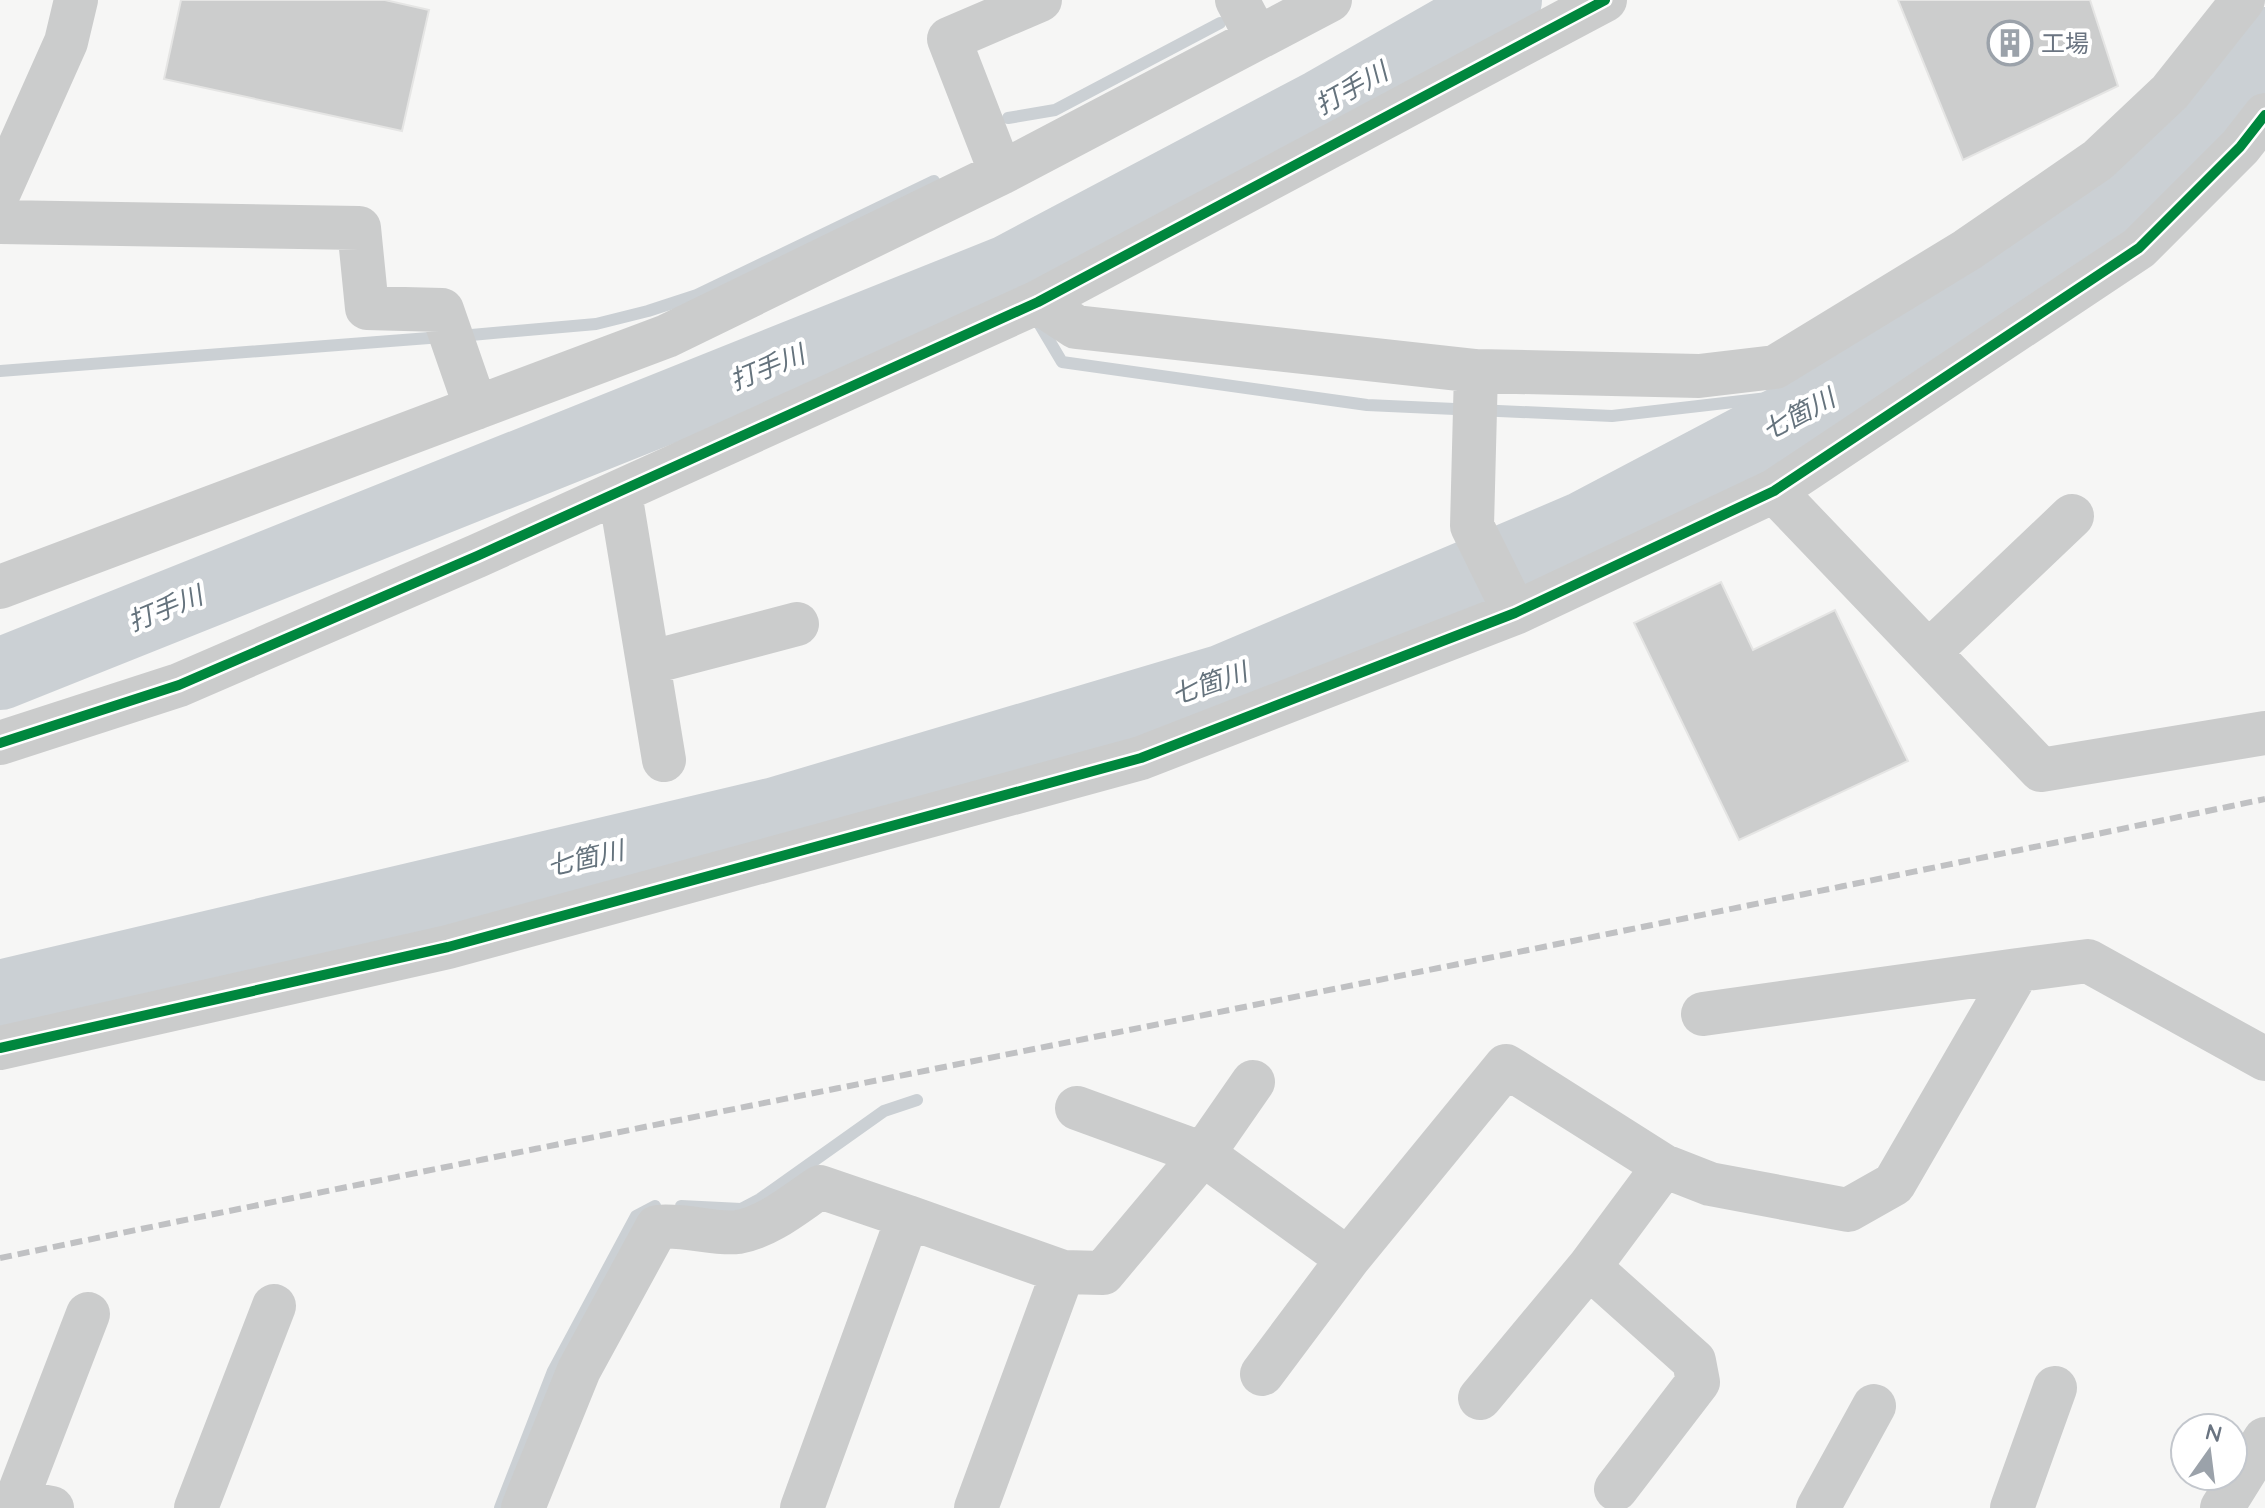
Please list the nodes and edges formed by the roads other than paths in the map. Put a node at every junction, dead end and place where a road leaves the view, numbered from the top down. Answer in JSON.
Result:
{"nodes":[{"id":1,"x":76,"y":0,"type":"edge"},
{"id":2,"x":1040,"y":0,"type":"edge"},
{"id":3,"x":1237,"y":0,"type":"edge"},
{"id":4,"x":1330,"y":0,"type":"edge"},
{"id":5,"x":1605,"y":0,"type":"edge"},
{"id":6,"x":2243,"y":0,"type":"edge"},
{"id":7,"x":1257,"y":38,"type":"junction"},
{"id":8,"x":2265,"y":115,"type":"edge"},
{"id":9,"x":1001,"y":173,"type":"junction"},
{"id":10,"x":0,"y":190,"type":"edge"},
{"id":11,"x":0,"y":222,"type":"edge"},
{"id":12,"x":1038,"y":302,"type":"junction"},
{"id":13,"x":1476,"y":371,"type":"junction"},
{"id":14,"x":476,"y":408,"type":"junction"},
{"id":15,"x":1774,"y":491,"type":"junction"},
{"id":16,"x":620,"y":493,"type":"junction"},
{"id":17,"x":2072,"y":516,"type":"dead end"},
{"id":18,"x":0,"y":587,"type":"edge"},
{"id":19,"x":1515,"y":613,"type":"junction"},
{"id":20,"x":797,"y":624,"type":"dead end"},
{"id":21,"x":1929,"y":652,"type":"junction"},
{"id":22,"x":648,"y":663,"type":"junction"},
{"id":23,"x":2265,"y":733,"type":"edge"},
{"id":24,"x":0,"y":743,"type":"edge"},
{"id":25,"x":664,"y":760,"type":"dead end"},
{"id":26,"x":2018,"y":970,"type":"junction"},
{"id":27,"x":1703,"y":1014,"type":"dead end"},
{"id":28,"x":0,"y":1048,"type":"edge"},
{"id":29,"x":2265,"y":1059,"type":"edge"},
{"id":30,"x":1253,"y":1082,"type":"dead end"},
{"id":31,"x":1077,"y":1108,"type":"dead end"},
{"id":32,"x":1203,"y":1154,"type":"junction"},
{"id":33,"x":1664,"y":1166,"type":"junction"},
{"id":34,"x":908,"y":1217,"type":"junction"},
{"id":35,"x":1348,"y":1259,"type":"junction"},
{"id":36,"x":1589,"y":1267,"type":"junction"},
{"id":37,"x":1063,"y":1272,"type":"junction"},
{"id":38,"x":274,"y":1306,"type":"dead end"},
{"id":39,"x":88,"y":1314,"type":"dead end"},
{"id":40,"x":1262,"y":1374,"type":"dead end"},
{"id":41,"x":2055,"y":1388,"type":"dead end"},
{"id":42,"x":1480,"y":1398,"type":"dead end"},
{"id":43,"x":1874,"y":1406,"type":"dead end"},
{"id":44,"x":2265,"y":1439,"type":"edge"},
{"id":45,"x":1616,"y":1489,"type":"dead end"},
{"id":46,"x":52,"y":1508,"type":"edge"},
{"id":47,"x":196,"y":1508,"type":"edge"},
{"id":48,"x":523,"y":1508,"type":"edge"},
{"id":49,"x":802,"y":1508,"type":"edge"},
{"id":50,"x":976,"y":1508,"type":"edge"},
{"id":51,"x":1818,"y":1508,"type":"edge"},
{"id":52,"x":2012,"y":1508,"type":"edge"},
{"id":53,"x":2222,"y":1508,"type":"edge"}],
"edges":[{"from":1,"to":10,"type":"street"},
{"from":2,"to":9,"type":"street"},
{"from":3,"to":7,"type":"street"},
{"from":4,"to":7,"type":"street"},
{"from":5,"to":12,"type":"street"},
{"from":6,"to":13,"type":"street"},
{"from":7,"to":9,"type":"street"},
{"from":8,"to":15,"type":"street"},
{"from":9,"to":14,"type":"street"},
{"from":11,"to":14,"type":"street"},
{"from":12,"to":13,"type":"street"},
{"from":12,"to":16,"type":"street"},
{"from":13,"to":19,"type":"street"},
{"from":14,"to":18,"type":"street"},
{"from":15,"to":19,"type":"street"},
{"from":15,"to":21,"type":"street"},
{"from":16,"to":22,"type":"street"},
{"from":16,"to":24,"type":"street"},
{"from":17,"to":21,"type":"street"},
{"from":19,"to":28,"type":"street"},
{"from":20,"to":22,"type":"street"},
{"from":21,"to":23,"type":"street"},
{"from":22,"to":25,"type":"street"},
{"from":26,"to":27,"type":"street"},
{"from":26,"to":29,"type":"street"},
{"from":26,"to":33,"type":"street"},
{"from":30,"to":32,"type":"street"},
{"from":31,"to":32,"type":"street"},
{"from":32,"to":35,"type":"street"},
{"from":32,"to":37,"type":"street"},
{"from":33,"to":35,"type":"street"},
{"from":33,"to":36,"type":"street"},
{"from":34,"to":37,"type":"street"},
{"from":34,"to":48,"type":"street"},
{"from":34,"to":49,"type":"street"},
{"from":35,"to":40,"type":"street"},
{"from":36,"to":42,"type":"street"},
{"from":36,"to":45,"type":"street"},
{"from":37,"to":50,"type":"street"},
{"from":38,"to":47,"type":"street"},
{"from":39,"to":46,"type":"street"},
{"from":41,"to":52,"type":"street"},
{"from":43,"to":51,"type":"street"},
{"from":44,"to":53,"type":"street"}]}
